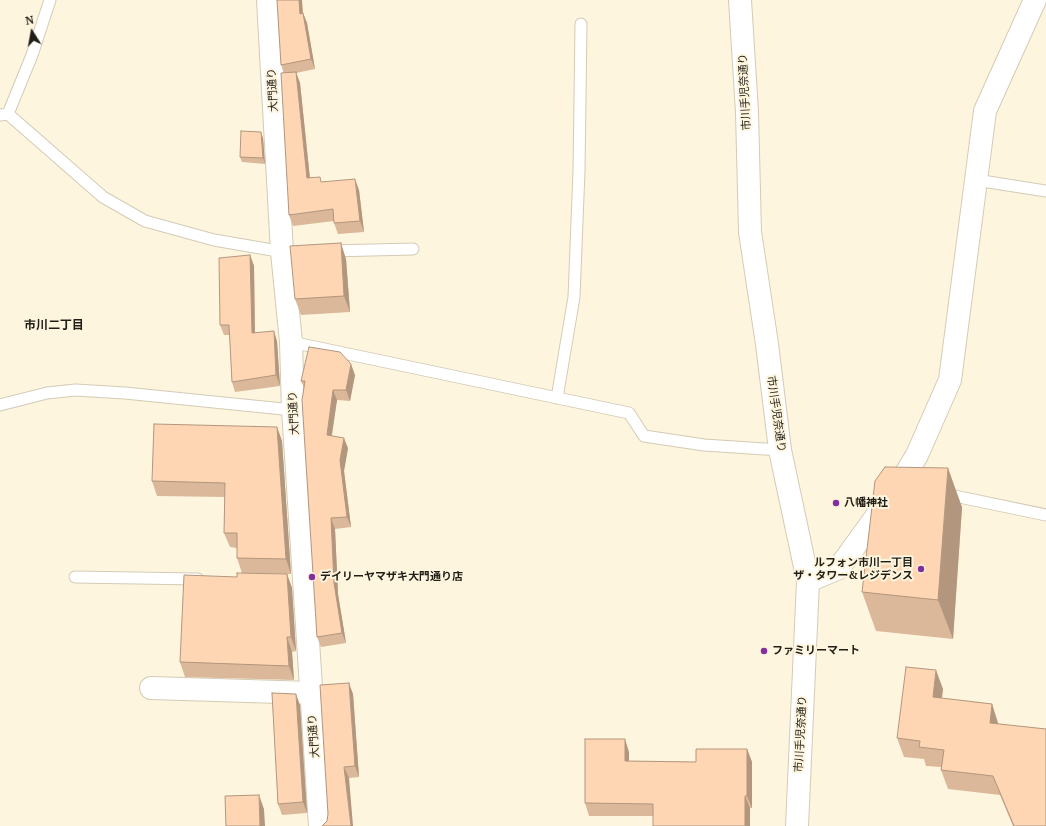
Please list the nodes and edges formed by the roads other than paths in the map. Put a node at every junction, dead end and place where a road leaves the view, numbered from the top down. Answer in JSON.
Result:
{"nodes":[{"id":1,"x":50,"y":0,"type":"edge"},
{"id":2,"x":268,"y":0,"type":"edge"},
{"id":3,"x":740,"y":0,"type":"edge"},
{"id":4,"x":1035,"y":0,"type":"edge"},
{"id":5,"x":581,"y":24,"type":"dead end"},
{"id":6,"x":4,"y":115,"type":"edge"},
{"id":7,"x":976,"y":180,"type":"junction"},
{"id":8,"x":1046,"y":191,"type":"edge"},
{"id":9,"x":413,"y":249,"type":"dead end"},
{"id":10,"x":321,"y":251,"type":"edge"},
{"id":11,"x":290,"y":252,"type":"junction"},
{"id":12,"x":291,"y":342,"type":"junction"},
{"id":13,"x":556,"y":398,"type":"junction"},
{"id":14,"x":0,"y":405,"type":"edge"},
{"id":15,"x":293,"y":410,"type":"junction"},
{"id":16,"x":780,"y":450,"type":"junction"},
{"id":17,"x":938,"y":492,"type":"edge"},
{"id":18,"x":1046,"y":515,"type":"edge"},
{"id":19,"x":75,"y":577,"type":"dead end"},
{"id":20,"x":209,"y":580,"type":"edge"},
{"id":21,"x":808,"y":581,"type":"junction"},
{"id":22,"x":151,"y":688,"type":"dead end"},
{"id":23,"x":312,"y":692,"type":"junction"},
{"id":24,"x":320,"y":826,"type":"edge"},
{"id":25,"x":797,"y":826,"type":"edge"}],
"edges":[{"from":1,"to":6,"type":"lane"},
{"from":2,"to":11,"type":"street","name":"大門通り"},
{"from":3,"to":16,"type":"street","name":"市川手児奈通り"},
{"from":4,"to":7,"type":"street"},
{"from":5,"to":13,"type":"lane"},
{"from":6,"to":11,"type":"lane"},
{"from":7,"to":8,"type":"lane"},
{"from":7,"to":21,"type":"street"},
{"from":9,"to":10,"type":"lane"},
{"from":11,"to":12,"type":"street","name":"大門通り"},
{"from":12,"to":13,"type":"lane"},
{"from":12,"to":15,"type":"street","name":"大門通り"},
{"from":13,"to":16,"type":"lane"},
{"from":14,"to":15,"type":"lane"},
{"from":15,"to":23,"type":"street","name":"大門通り"},
{"from":16,"to":21,"type":"street","name":"市川手児奈通り"},
{"from":17,"to":18,"type":"lane"},
{"from":19,"to":20,"type":"lane"},
{"from":21,"to":25,"type":"street","name":"市川手児奈通り"},
{"from":22,"to":23,"type":"street"},
{"from":23,"to":24,"type":"street","name":"大門通り"}]}
